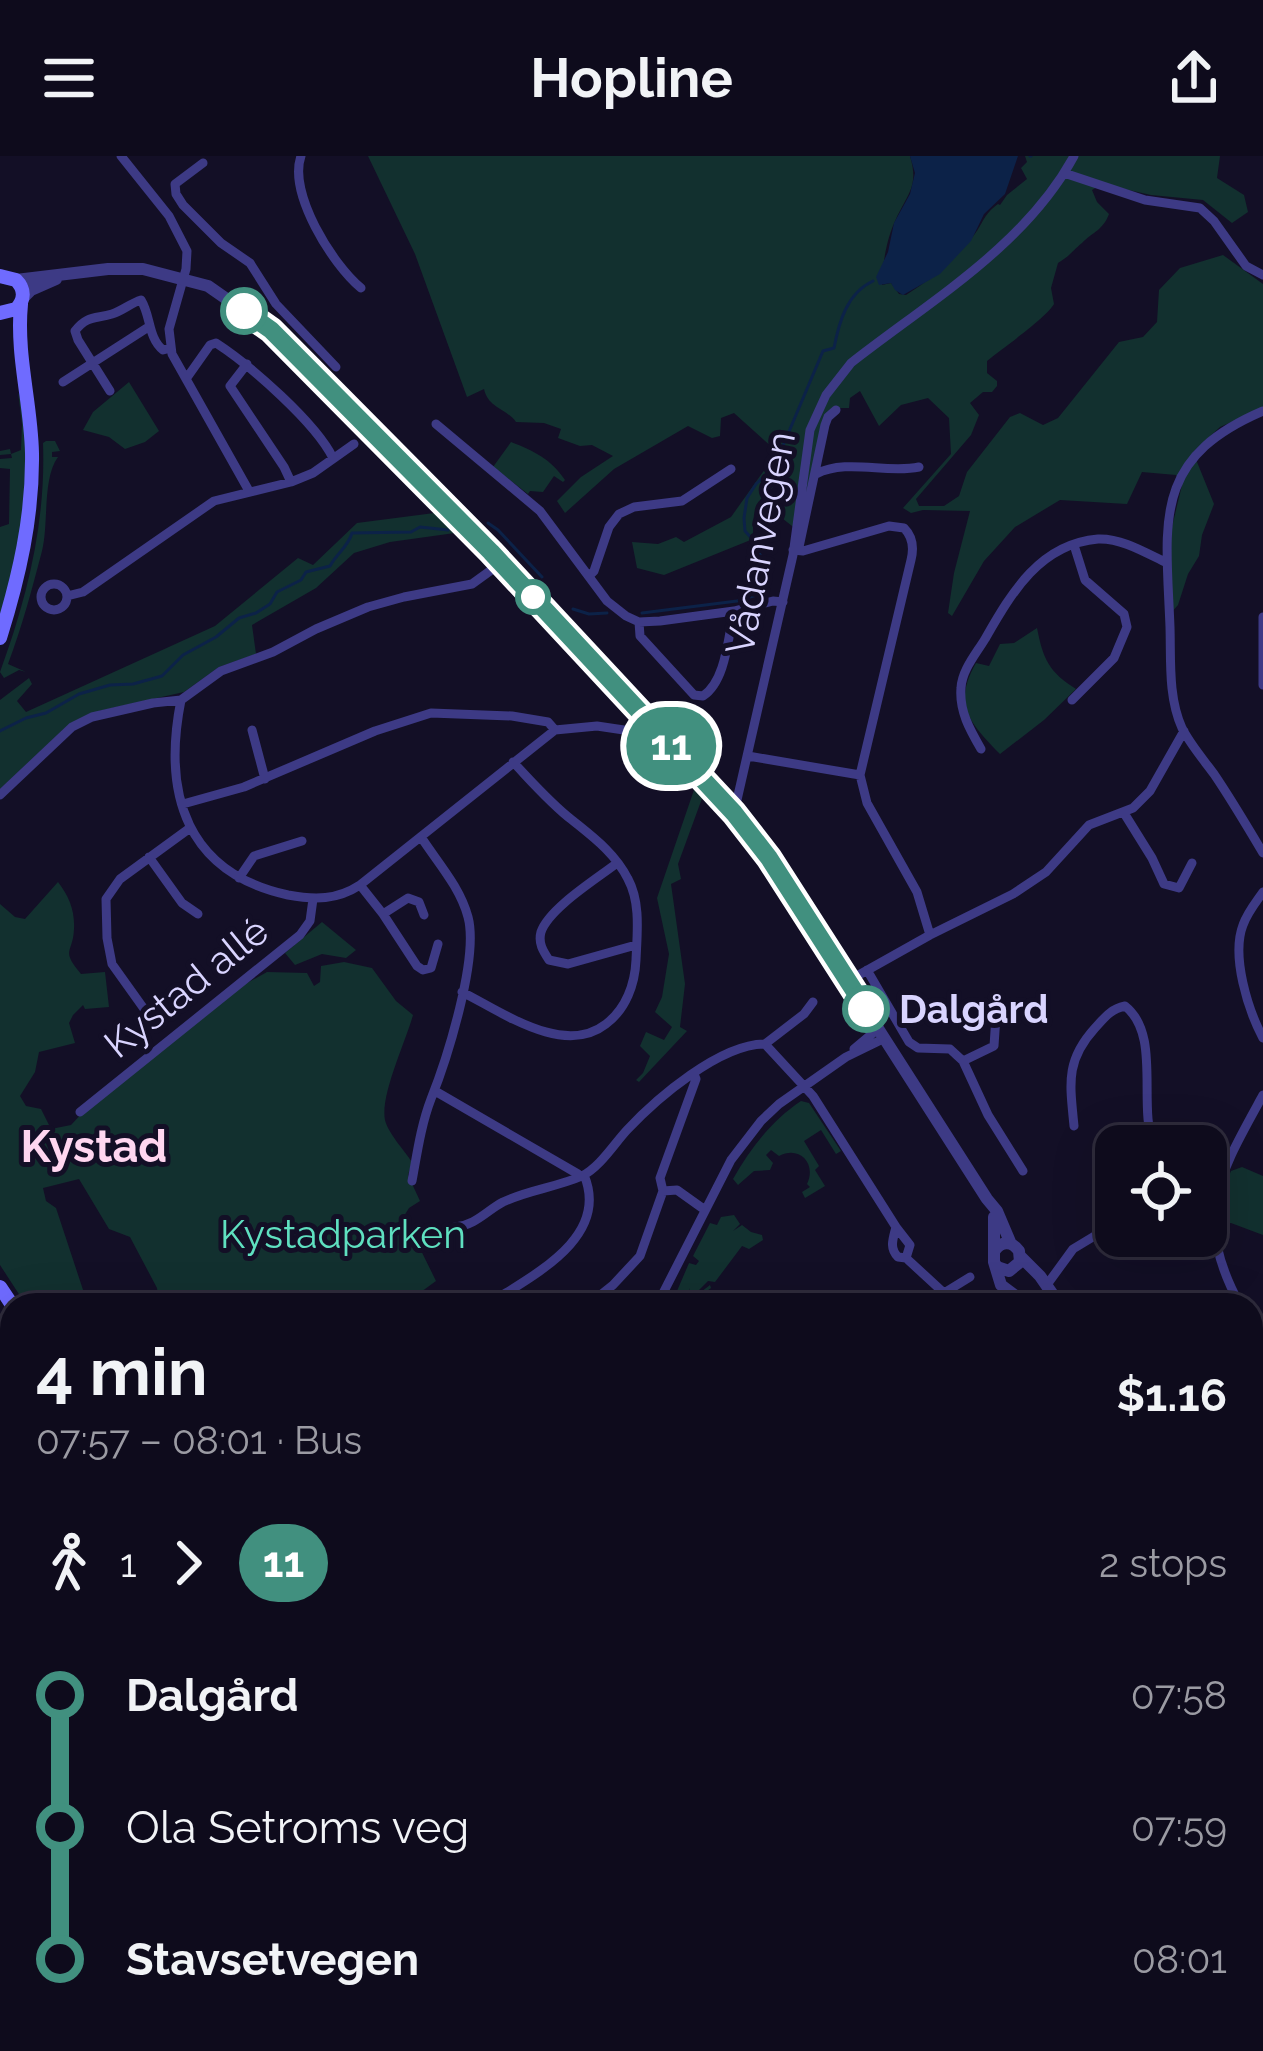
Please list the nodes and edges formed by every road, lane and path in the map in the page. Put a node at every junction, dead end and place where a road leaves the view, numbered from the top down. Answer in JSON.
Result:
{"nodes":[{"id":1,"x":121,"y":156,"type":"edge"},
{"id":2,"x":301,"y":156,"type":"edge"},
{"id":3,"x":1074,"y":156,"type":"edge"},
{"id":4,"x":202,"y":164,"type":"dead end"},
{"id":5,"x":1064,"y":173,"type":"junction"},
{"id":6,"x":183,"y":205,"type":"junction"},
{"id":7,"x":169,"y":216,"type":"junction"},
{"id":8,"x":68,"y":273,"type":"junction"},
{"id":9,"x":5,"y":275,"type":"edge"},
{"id":10,"x":1263,"y":275,"type":"edge"},
{"id":11,"x":184,"y":279,"type":"junction"},
{"id":12,"x":361,"y":288,"type":"dead end"},
{"id":13,"x":22,"y":301,"type":"junction"},
{"id":14,"x":0,"y":313,"type":"edge"},
{"id":15,"x":150,"y":326,"type":"junction"},
{"id":16,"x":171,"y":348,"type":"junction"},
{"id":17,"x":92,"y":363,"type":"junction"},
{"id":18,"x":247,"y":364,"type":"junction"},
{"id":19,"x":336,"y":367,"type":"dead end"},
{"id":20,"x":22,"y":370,"type":"junction"},
{"id":21,"x":186,"y":379,"type":"junction"},
{"id":22,"x":64,"y":382,"type":"dead end"},
{"id":23,"x":110,"y":391,"type":"dead end"},
{"id":24,"x":836,"y":410,"type":"dead end"},
{"id":25,"x":1263,"y":411,"type":"edge"},
{"id":26,"x":436,"y":424,"type":"dead end"},
{"id":27,"x":354,"y":444,"type":"dead end"},
{"id":28,"x":334,"y":458,"type":"junction"},
{"id":29,"x":919,"y":467,"type":"dead end"},
{"id":30,"x":731,"y":470,"type":"dead end"},
{"id":31,"x":816,"y":474,"type":"junction"},
{"id":32,"x":291,"y":482,"type":"junction"},
{"id":33,"x":250,"y":491,"type":"junction"},
{"id":34,"x":1074,"y":545,"type":"junction"},
{"id":35,"x":796,"y":550,"type":"junction"},
{"id":36,"x":1167,"y":562,"type":"junction"},
{"id":37,"x":502,"y":563,"type":"junction"},
{"id":38,"x":589,"y":576,"type":"junction"},
{"id":39,"x":67,"y":596,"type":"dead end"},
{"id":40,"x":783,"y":602,"type":"junction"},
{"id":41,"x":734,"y":611,"type":"junction"},
{"id":42,"x":1263,"y":617,"type":"edge"},
{"id":43,"x":639,"y":622,"type":"junction"},
{"id":44,"x":0,"y":638,"type":"edge"},
{"id":45,"x":1262,"y":646,"type":"edge"},
{"id":46,"x":1263,"y":685,"type":"edge"},
{"id":47,"x":181,"y":700,"type":"junction"},
{"id":48,"x":1072,"y":700,"type":"dead end"},
{"id":49,"x":252,"y":730,"type":"dead end"},
{"id":50,"x":555,"y":730,"type":"junction"},
{"id":51,"x":1184,"y":731,"type":"junction"},
{"id":52,"x":644,"y":734,"type":"dead end"},
{"id":53,"x":981,"y":748,"type":"dead end"},
{"id":54,"x":748,"y":756,"type":"junction"},
{"id":55,"x":513,"y":762,"type":"junction"},
{"id":56,"x":860,"y":775,"type":"junction"},
{"id":57,"x":265,"y":779,"type":"junction"},
{"id":58,"x":0,"y":795,"type":"edge"},
{"id":59,"x":183,"y":804,"type":"junction"},
{"id":60,"x":734,"y":813,"type":"junction"},
{"id":61,"x":1124,"y":813,"type":"junction"},
{"id":62,"x":190,"y":828,"type":"junction"},
{"id":63,"x":421,"y":837,"type":"junction"},
{"id":64,"x":302,"y":842,"type":"dead end"},
{"id":65,"x":1263,"y":853,"type":"edge"},
{"id":66,"x":149,"y":857,"type":"junction"},
{"id":67,"x":617,"y":862,"type":"junction"},
{"id":68,"x":1192,"y":863,"type":"dead end"},
{"id":69,"x":238,"y":878,"type":"junction"},
{"id":70,"x":360,"y":884,"type":"junction"},
{"id":71,"x":1263,"y":892,"type":"edge"},
{"id":72,"x":313,"y":899,"type":"junction"},
{"id":73,"x":198,"y":914,"type":"dead end"},
{"id":74,"x":383,"y":914,"type":"junction"},
{"id":75,"x":424,"y":915,"type":"dead end"},
{"id":76,"x":930,"y":935,"type":"junction"},
{"id":77,"x":437,"y":944,"type":"dead end"},
{"id":78,"x":636,"y":945,"type":"junction"},
{"id":79,"x":867,"y":970,"type":"junction"},
{"id":80,"x":848,"y":980,"type":"junction"},
{"id":81,"x":463,"y":992,"type":"junction"},
{"id":82,"x":997,"y":1001,"type":"dead end"},
{"id":83,"x":813,"y":1002,"type":"dead end"},
{"id":84,"x":147,"y":1013,"type":"dead end"},
{"id":85,"x":882,"y":1033,"type":"junction"},
{"id":86,"x":1263,"y":1038,"type":"edge"},
{"id":87,"x":765,"y":1044,"type":"junction"},
{"id":88,"x":963,"y":1060,"type":"junction"},
{"id":89,"x":694,"y":1074,"type":"junction"},
{"id":90,"x":804,"y":1086,"type":"junction"},
{"id":91,"x":435,"y":1091,"type":"junction"},
{"id":92,"x":1263,"y":1095,"type":"edge"},
{"id":93,"x":80,"y":1112,"type":"dead end"},
{"id":94,"x":1149,"y":1125,"type":"edge"},
{"id":95,"x":1074,"y":1126,"type":"dead end"},
{"id":96,"x":1227,"y":1161,"type":"edge"},
{"id":97,"x":1023,"y":1171,"type":"dead end"},
{"id":98,"x":584,"y":1175,"type":"junction"},
{"id":99,"x":412,"y":1181,"type":"dead end"},
{"id":100,"x":663,"y":1191,"type":"junction"},
{"id":101,"x":987,"y":1199,"type":"junction"},
{"id":102,"x":705,"y":1210,"type":"junction"},
{"id":103,"x":455,"y":1227,"type":"dead end"},
{"id":104,"x":1095,"y":1236,"type":"edge"},
{"id":105,"x":1011,"y":1244,"type":"junction"},
{"id":106,"x":994,"y":1256,"type":"junction"},
{"id":107,"x":1020,"y":1256,"type":"junction"},
{"id":108,"x":1221,"y":1257,"type":"edge"},
{"id":109,"x":1011,"y":1270,"type":"junction"},
{"id":110,"x":970,"y":1277,"type":"dead end"},
{"id":111,"x":1046,"y":1286,"type":"junction"},
{"id":112,"x":505,"y":1293,"type":"edge"},
{"id":113,"x":603,"y":1293,"type":"edge"},
{"id":114,"x":663,"y":1293,"type":"edge"},
{"id":115,"x":1010,"y":1293,"type":"edge"},
{"id":116,"x":1011,"y":1293,"type":"edge"},
{"id":117,"x":1051,"y":1293,"type":"edge"},
{"id":118,"x":1234,"y":1293,"type":"edge"}],
"edges":[{"from":1,"to":7,"type":"street"},
{"from":2,"to":12,"type":"street"},
{"from":3,"to":5,"type":"street","name":"Vådanvegen"},
{"from":4,"to":6,"type":"street"},
{"from":5,"to":10,"type":"street"},
{"from":5,"to":35,"type":"street","name":"Vådanvegen"},
{"from":6,"to":7,"type":"street"},
{"from":6,"to":19,"type":"street"},
{"from":7,"to":11,"type":"street"},
{"from":8,"to":9,"type":"street"},
{"from":8,"to":11,"type":"street"},
{"from":8,"to":13,"type":"street"},
{"from":9,"to":13,"type":"main road"},
{"from":11,"to":16,"type":"street"},
{"from":11,"to":37,"type":"street"},
{"from":13,"to":14,"type":"main road"},
{"from":13,"to":20,"type":"main road"},
{"from":14,"to":20,"type":"main road"},
{"from":15,"to":16,"type":"street"},
{"from":15,"to":17,"type":"street"},
{"from":15,"to":17,"type":"street"},
{"from":16,"to":21,"type":"street"},
{"from":17,"to":22,"type":"street"},
{"from":17,"to":23,"type":"street"},
{"from":18,"to":21,"type":"street"},
{"from":18,"to":28,"type":"street"},
{"from":18,"to":32,"type":"street"},
{"from":20,"to":44,"type":"main road"},
{"from":21,"to":33,"type":"street"},
{"from":24,"to":31,"type":"street","name":"Vådanvegen"},
{"from":25,"to":36,"type":"street"},
{"from":26,"to":38,"type":"street"},
{"from":27,"to":28,"type":"street"},
{"from":28,"to":32,"type":"street"},
{"from":29,"to":31,"type":"street","name":"Vådanvegen"},
{"from":30,"to":38,"type":"street"},
{"from":31,"to":35,"type":"street","name":"Vådanvegen"},
{"from":32,"to":33,"type":"street"},
{"from":33,"to":39,"type":"street"},
{"from":34,"to":36,"type":"street"},
{"from":34,"to":48,"type":"street"},
{"from":34,"to":53,"type":"street"},
{"from":35,"to":40,"type":"street","name":"Vådanvegen"},
{"from":35,"to":56,"type":"street"},
{"from":36,"to":51,"type":"street"},
{"from":37,"to":47,"type":"street"},
{"from":37,"to":60,"type":"street"},
{"from":38,"to":43,"type":"street"},
{"from":40,"to":41,"type":"street"},
{"from":40,"to":54,"type":"street","name":"Vådanvegen"},
{"from":41,"to":43,"type":"street"},
{"from":41,"to":43,"type":"street"},
{"from":42,"to":45,"type":"street"},
{"from":45,"to":46,"type":"street"},
{"from":47,"to":58,"type":"street"},
{"from":47,"to":59,"type":"street"},
{"from":49,"to":57,"type":"street"},
{"from":50,"to":52,"type":"street"},
{"from":50,"to":55,"type":"street"},
{"from":50,"to":57,"type":"street"},
{"from":51,"to":61,"type":"street"},
{"from":51,"to":65,"type":"street"},
{"from":54,"to":56,"type":"street"},
{"from":54,"to":60,"type":"street","name":"Vådanvegen"},
{"from":55,"to":63,"type":"street"},
{"from":55,"to":67,"type":"street"},
{"from":56,"to":76,"type":"street"},
{"from":57,"to":59,"type":"street"},
{"from":59,"to":62,"type":"street"},
{"from":60,"to":80,"type":"street"},
{"from":61,"to":68,"type":"street"},
{"from":61,"to":76,"type":"street"},
{"from":62,"to":66,"type":"street"},
{"from":62,"to":69,"type":"street"},
{"from":63,"to":70,"type":"street"},
{"from":63,"to":81,"type":"street"},
{"from":64,"to":69,"type":"street"},
{"from":66,"to":73,"type":"street"},
{"from":66,"to":84,"type":"street"},
{"from":67,"to":78,"type":"street"},
{"from":67,"to":78,"type":"street"},
{"from":69,"to":72,"type":"street"},
{"from":70,"to":72,"type":"street"},
{"from":70,"to":74,"type":"street"},
{"from":71,"to":86,"type":"street"},
{"from":72,"to":93,"type":"street","name":"Kystad allé"},
{"from":74,"to":75,"type":"street"},
{"from":74,"to":77,"type":"street"},
{"from":76,"to":79,"type":"street"},
{"from":78,"to":81,"type":"street"},
{"from":79,"to":80,"type":"street"},
{"from":79,"to":88,"type":"street"},
{"from":80,"to":85,"type":"street"},
{"from":81,"to":91,"type":"street"},
{"from":82,"to":88,"type":"street"},
{"from":83,"to":87,"type":"street"},
{"from":85,"to":90,"type":"street"},
{"from":85,"to":101,"type":"street"},
{"from":87,"to":89,"type":"street"},
{"from":87,"to":90,"type":"street"},
{"from":88,"to":97,"type":"street"},
{"from":89,"to":98,"type":"street"},
{"from":89,"to":100,"type":"street"},
{"from":90,"to":102,"type":"street"},
{"from":90,"to":110,"type":"street"},
{"from":91,"to":98,"type":"street"},
{"from":91,"to":99,"type":"street"},
{"from":92,"to":96,"type":"street"},
{"from":94,"to":95,"type":"street"},
{"from":98,"to":103,"type":"street"},
{"from":98,"to":112,"type":"street"},
{"from":100,"to":102,"type":"street"},
{"from":100,"to":113,"type":"street"},
{"from":101,"to":105,"type":"street"},
{"from":101,"to":106,"type":"street"},
{"from":102,"to":114,"type":"street"},
{"from":104,"to":111,"type":"street"},
{"from":105,"to":106,"type":"street"},
{"from":105,"to":107,"type":"street"},
{"from":106,"to":109,"type":"street"},
{"from":106,"to":115,"type":"street"},
{"from":107,"to":109,"type":"street"},
{"from":107,"to":111,"type":"street"},
{"from":108,"to":118,"type":"street"},
{"from":109,"to":111,"type":"street"},
{"from":109,"to":116,"type":"street"},
{"from":111,"to":117,"type":"street"}]}
